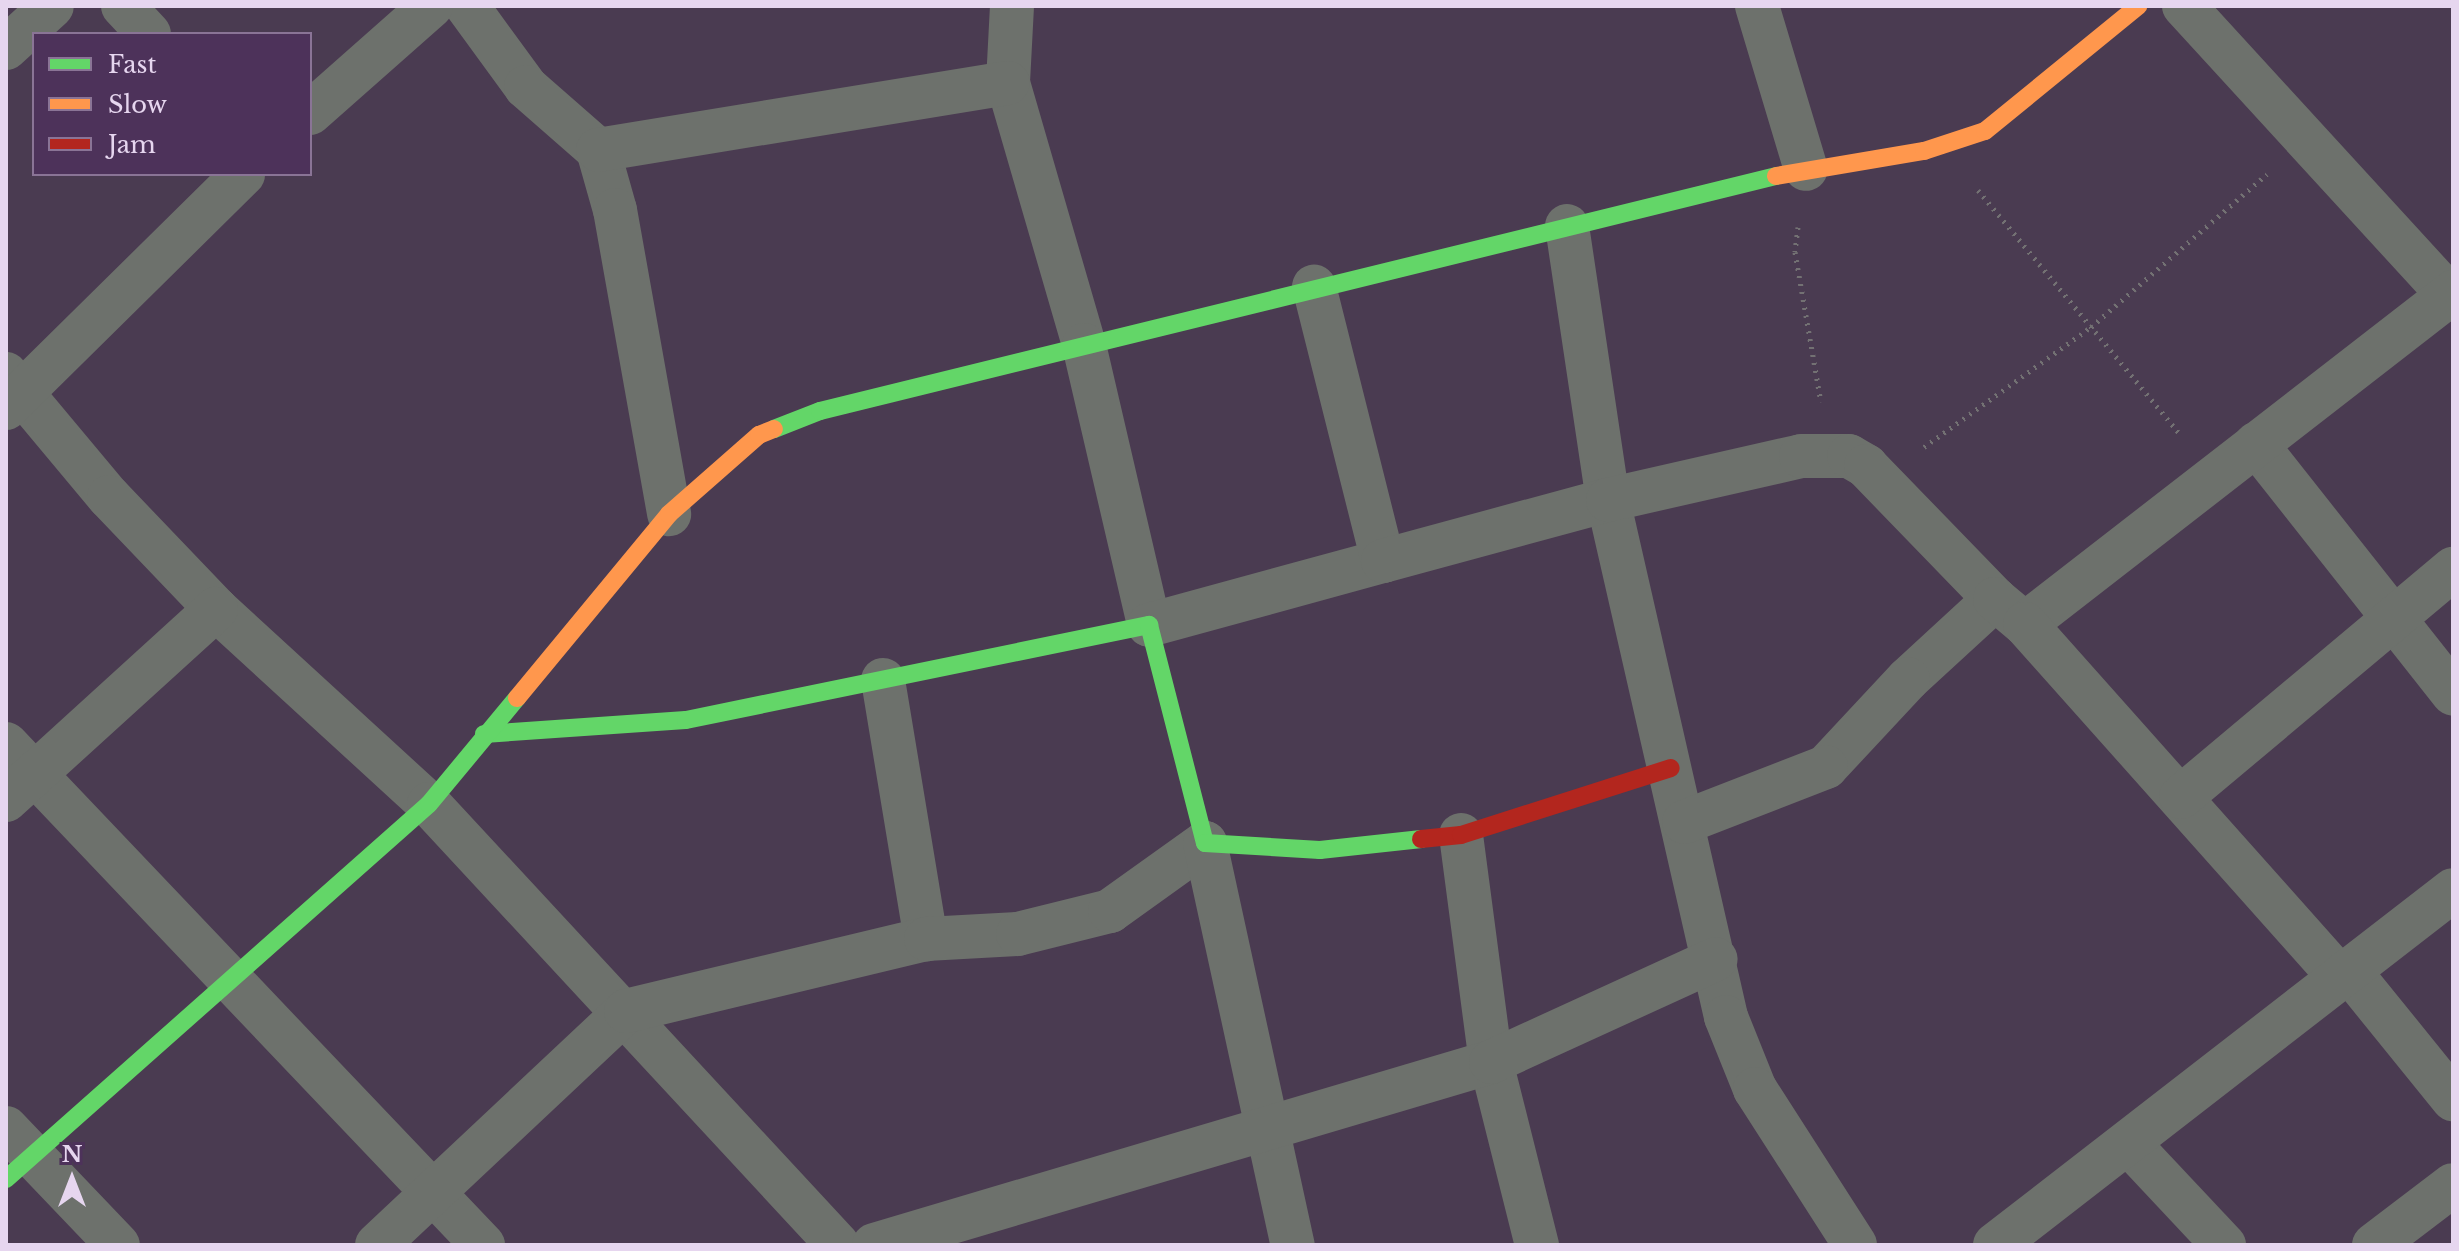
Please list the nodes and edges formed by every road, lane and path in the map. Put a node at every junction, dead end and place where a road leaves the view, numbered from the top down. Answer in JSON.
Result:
{"nodes":[{"id":1,"x":52,"y":6,"type":"edge"},
{"id":2,"x":123,"y":6,"type":"edge"},
{"id":3,"x":431,"y":6,"type":"edge"},
{"id":4,"x":467,"y":6,"type":"edge"},
{"id":5,"x":1012,"y":6,"type":"edge"},
{"id":6,"x":1757,"y":6,"type":"edge"},
{"id":7,"x":2138,"y":6,"type":"edge"},
{"id":8,"x":2184,"y":6,"type":"edge"},
{"id":9,"x":147,"y":32,"type":"edge"},
{"id":10,"x":6,"y":48,"type":"edge"},
{"id":11,"x":1008,"y":83,"type":"junction"},
{"id":12,"x":312,"y":111,"type":"edge"},
{"id":13,"x":2306,"y":139,"type":"junction"},
{"id":14,"x":1941,"y":145,"type":"junction"},
{"id":15,"x":598,"y":150,"type":"junction"},
{"id":16,"x":1806,"y":169,"type":"junction"},
{"id":17,"x":241,"y":176,"type":"edge"},
{"id":18,"x":1567,"y":226,"type":"junction"},
{"id":19,"x":1314,"y":287,"type":"junction"},
{"id":20,"x":2452,"y":296,"type":"edge"},
{"id":21,"x":2091,"y":327,"type":"junction"},
{"id":22,"x":1084,"y":345,"type":"junction"},
{"id":23,"x":11,"y":391,"type":"edge"},
{"id":24,"x":2256,"y":444,"type":"junction"},
{"id":25,"x":1831,"y":454,"type":"junction"},
{"id":26,"x":2215,"y":475,"type":"junction"},
{"id":27,"x":1876,"y":476,"type":"junction"},
{"id":28,"x":1608,"y":500,"type":"junction"},
{"id":29,"x":669,"y":514,"type":"junction"},
{"id":30,"x":1383,"y":561,"type":"junction"},
{"id":31,"x":2453,"y":569,"type":"edge"},
{"id":32,"x":216,"y":609,"type":"junction"},
{"id":33,"x":2010,"y":612,"type":"junction"},
{"id":34,"x":2391,"y":618,"type":"junction"},
{"id":35,"x":1149,"y":625,"type":"junction"},
{"id":36,"x":883,"y":680,"type":"junction"},
{"id":37,"x":2453,"y":693,"type":"edge"},
{"id":38,"x":484,"y":734,"type":"junction"},
{"id":39,"x":1671,"y":768,"type":"junction"},
{"id":40,"x":16,"y":772,"type":"edge"},
{"id":41,"x":2181,"y":797,"type":"junction"},
{"id":42,"x":429,"y":804,"type":"junction"},
{"id":43,"x":1684,"y":822,"type":"junction"},
{"id":44,"x":1461,"y":835,"type":"junction"},
{"id":45,"x":1205,"y":843,"type":"junction"},
{"id":46,"x":2453,"y":890,"type":"edge"},
{"id":47,"x":926,"y":939,"type":"junction"},
{"id":48,"x":1716,"y":959,"type":"junction"},
{"id":49,"x":2346,"y":976,"type":"junction"},
{"id":50,"x":232,"y":979,"type":"junction"},
{"id":51,"x":626,"y":1011,"type":"junction"},
{"id":52,"x":1491,"y":1062,"type":"junction"},
{"id":53,"x":2453,"y":1099,"type":"edge"},
{"id":54,"x":1266,"y":1128,"type":"junction"},
{"id":55,"x":2129,"y":1144,"type":"junction"},
{"id":56,"x":15,"y":1154,"type":"edge"},
{"id":57,"x":2453,"y":1185,"type":"edge"},
{"id":58,"x":433,"y":1192,"type":"junction"},
{"id":59,"x":118,"y":1245,"type":"edge"},
{"id":60,"x":377,"y":1245,"type":"edge"},
{"id":61,"x":483,"y":1245,"type":"edge"},
{"id":62,"x":838,"y":1245,"type":"edge"},
{"id":63,"x":874,"y":1245,"type":"edge"},
{"id":64,"x":1293,"y":1245,"type":"edge"},
{"id":65,"x":1537,"y":1245,"type":"edge"},
{"id":66,"x":1855,"y":1245,"type":"edge"},
{"id":67,"x":1995,"y":1245,"type":"edge"},
{"id":68,"x":2224,"y":1245,"type":"edge"},
{"id":69,"x":2374,"y":1245,"type":"edge"}],
"edges":[{"from":1,"to":10,"type":"street"},
{"from":2,"to":9,"type":"street"},
{"from":3,"to":12,"type":"street"},
{"from":4,"to":15,"type":"street"},
{"from":5,"to":11,"type":"street"},
{"from":6,"to":16,"type":"street"},
{"from":7,"to":14,"type":"street"},
{"from":8,"to":13,"type":"street"},
{"from":11,"to":15,"type":"street"},
{"from":11,"to":22,"type":"street"},
{"from":13,"to":20,"type":"street"},
{"from":13,"to":21,"type":"path"},
{"from":14,"to":16,"type":"street"},
{"from":14,"to":21,"type":"path"},
{"from":15,"to":29,"type":"street"},
{"from":16,"to":18,"type":"street"},
{"from":16,"to":25,"type":"path"},
{"from":17,"to":23,"type":"street"},
{"from":18,"to":19,"type":"street"},
{"from":18,"to":28,"type":"street"},
{"from":19,"to":22,"type":"street"},
{"from":19,"to":30,"type":"street"},
{"from":20,"to":24,"type":"street"},
{"from":21,"to":26,"type":"path"},
{"from":21,"to":27,"type":"path"},
{"from":22,"to":29,"type":"street"},
{"from":22,"to":35,"type":"street"},
{"from":23,"to":32,"type":"street"},
{"from":24,"to":26,"type":"street"},
{"from":24,"to":34,"type":"street"},
{"from":25,"to":27,"type":"street"},
{"from":25,"to":28,"type":"street"},
{"from":26,"to":33,"type":"street"},
{"from":27,"to":33,"type":"street"},
{"from":28,"to":30,"type":"street"},
{"from":28,"to":39,"type":"street"},
{"from":29,"to":38,"type":"street"},
{"from":30,"to":35,"type":"street"},
{"from":31,"to":34,"type":"street"},
{"from":32,"to":40,"type":"street"},
{"from":32,"to":42,"type":"street"},
{"from":33,"to":41,"type":"street"},
{"from":33,"to":43,"type":"street"},
{"from":34,"to":37,"type":"street"},
{"from":34,"to":41,"type":"street"},
{"from":35,"to":36,"type":"street"},
{"from":35,"to":45,"type":"street"},
{"from":36,"to":38,"type":"street"},
{"from":36,"to":47,"type":"street"},
{"from":38,"to":42,"type":"street"},
{"from":39,"to":43,"type":"street"},
{"from":39,"to":44,"type":"street"},
{"from":40,"to":50,"type":"street"},
{"from":41,"to":49,"type":"street"},
{"from":42,"to":50,"type":"street"},
{"from":42,"to":51,"type":"street"},
{"from":43,"to":48,"type":"street"},
{"from":44,"to":45,"type":"street"},
{"from":44,"to":52,"type":"street"},
{"from":45,"to":47,"type":"street"},
{"from":45,"to":54,"type":"street"},
{"from":46,"to":49,"type":"street"},
{"from":47,"to":51,"type":"street"},
{"from":48,"to":52,"type":"street"},
{"from":48,"to":66,"type":"street"},
{"from":49,"to":53,"type":"street"},
{"from":49,"to":55,"type":"street"},
{"from":50,"to":56,"type":"street"},
{"from":50,"to":58,"type":"street"},
{"from":51,"to":58,"type":"street"},
{"from":51,"to":62,"type":"street"},
{"from":52,"to":54,"type":"street"},
{"from":52,"to":65,"type":"street"},
{"from":54,"to":63,"type":"street"},
{"from":54,"to":64,"type":"street"},
{"from":55,"to":67,"type":"street"},
{"from":55,"to":68,"type":"street"},
{"from":56,"to":59,"type":"street"},
{"from":57,"to":69,"type":"street"},
{"from":58,"to":60,"type":"street"},
{"from":58,"to":61,"type":"street"}]}
